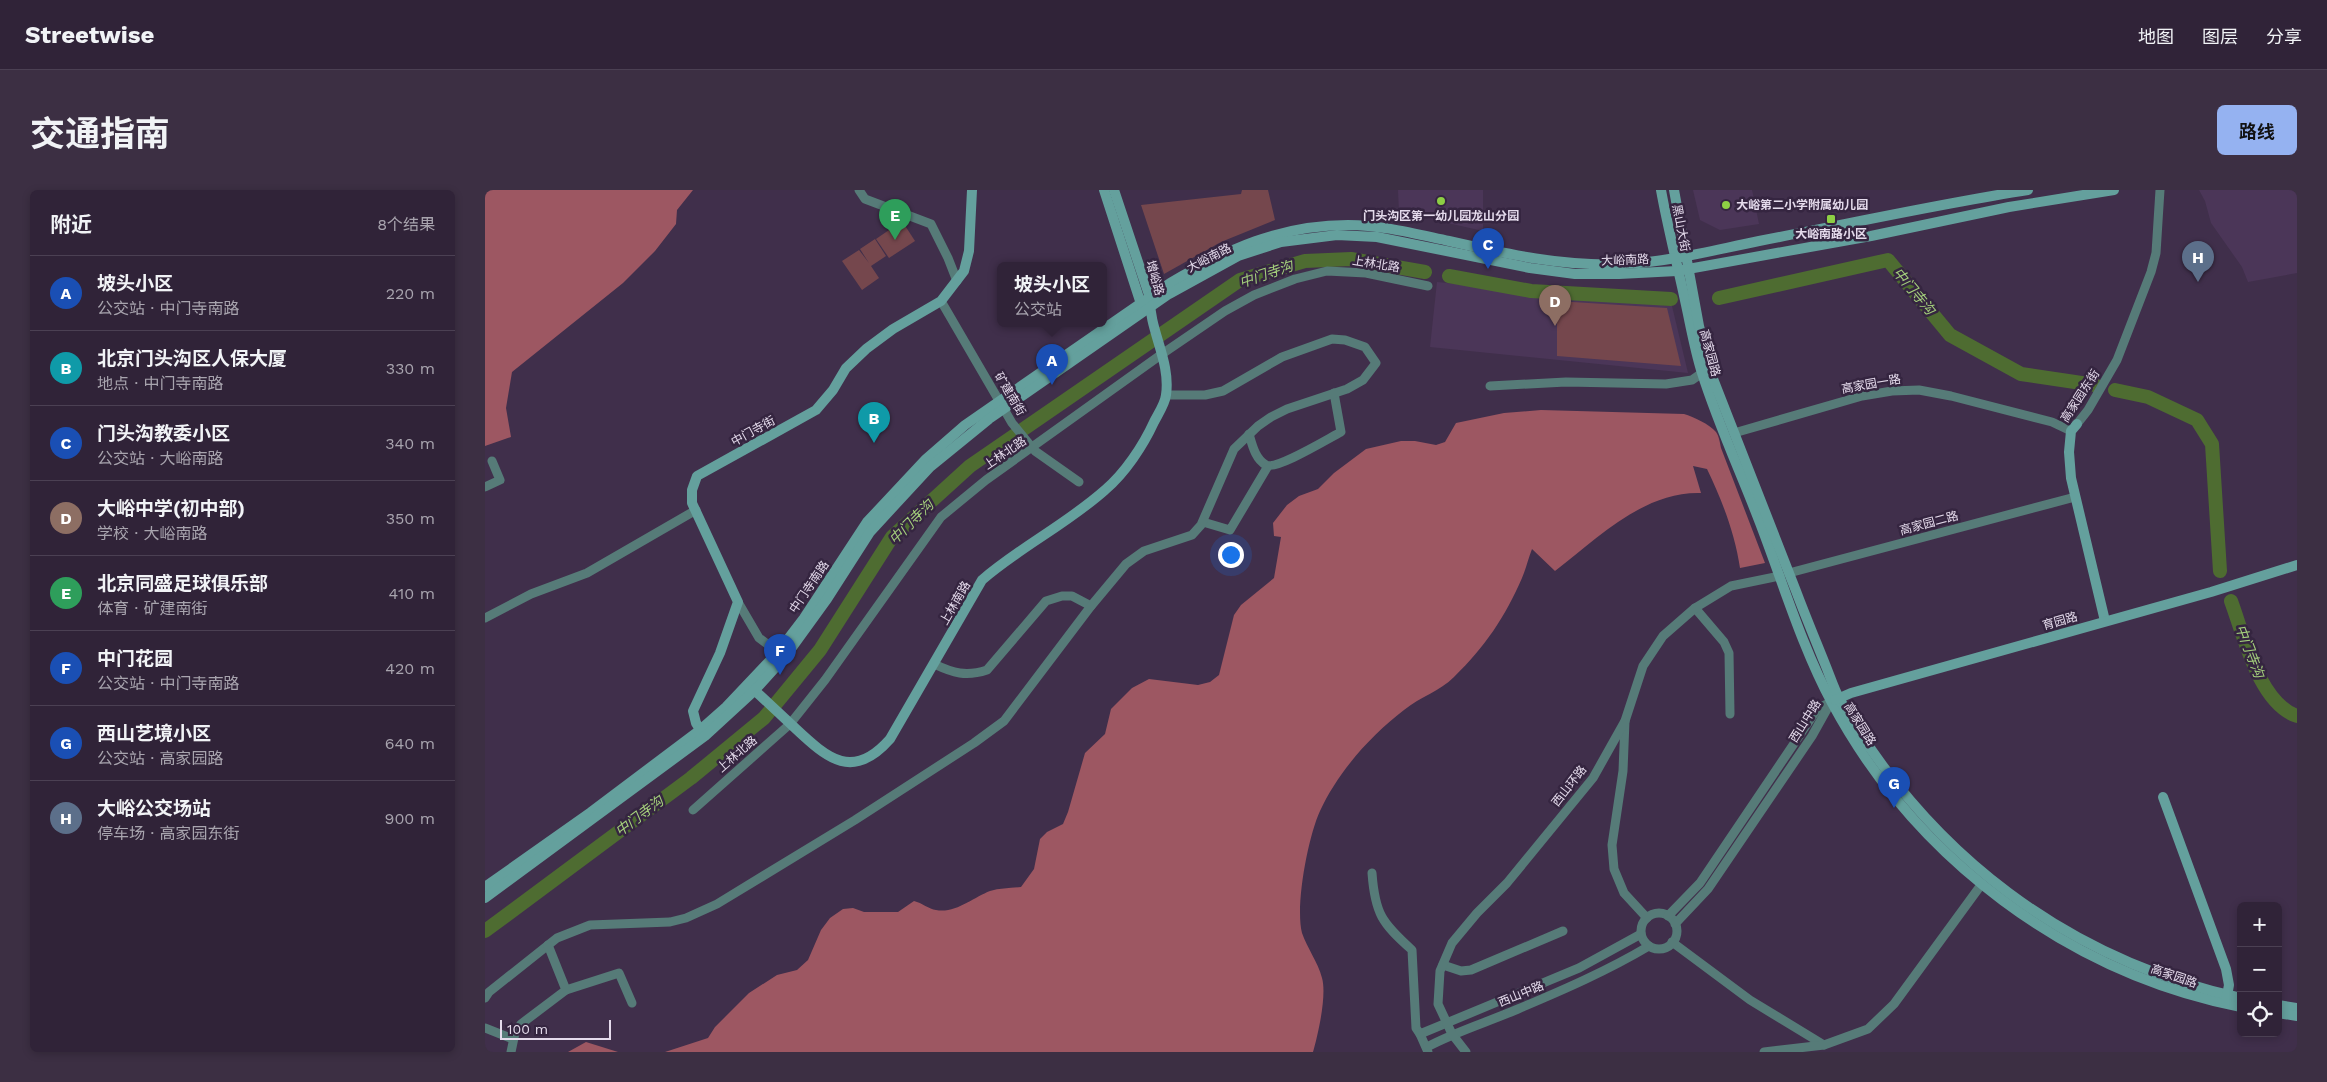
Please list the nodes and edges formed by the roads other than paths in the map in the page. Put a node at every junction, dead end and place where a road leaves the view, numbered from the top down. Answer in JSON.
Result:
{"nodes":[{"id":1,"x":859,"y":190,"type":"edge"},
{"id":2,"x":973,"y":190,"type":"edge"},
{"id":3,"x":1104,"y":190,"type":"edge"},
{"id":4,"x":1114,"y":190,"type":"edge"},
{"id":5,"x":1661,"y":190,"type":"edge"},
{"id":6,"x":1674,"y":190,"type":"edge"},
{"id":7,"x":2028,"y":190,"type":"edge"},
{"id":8,"x":2114,"y":190,"type":"edge"},
{"id":9,"x":2160,"y":190,"type":"edge"},
{"id":10,"x":2004,"y":192,"type":"edge"},
{"id":11,"x":2009,"y":207,"type":"junction"},
{"id":12,"x":1686,"y":256,"type":"junction"},
{"id":13,"x":1675,"y":258,"type":"junction"},
{"id":14,"x":1682,"y":270,"type":"junction"},
{"id":15,"x":957,"y":281,"type":"junction"},
{"id":16,"x":1428,"y":286,"type":"dead end"},
{"id":17,"x":941,"y":301,"type":"junction"},
{"id":18,"x":1147,"y":303,"type":"junction"},
{"id":19,"x":1161,"y":349,"type":"junction"},
{"id":20,"x":1702,"y":373,"type":"junction"},
{"id":21,"x":1490,"y":386,"type":"dead end"},
{"id":22,"x":1334,"y":393,"type":"junction"},
{"id":23,"x":1166,"y":395,"type":"junction"},
{"id":24,"x":1001,"y":406,"type":"junction"},
{"id":25,"x":2074,"y":427,"type":"junction"},
{"id":26,"x":1734,"y":433,"type":"junction"},
{"id":27,"x":1249,"y":434,"type":"junction"},
{"id":28,"x":1032,"y":448,"type":"junction"},
{"id":29,"x":492,"y":461,"type":"dead end"},
{"id":30,"x":1268,"y":466,"type":"junction"},
{"id":31,"x":1079,"y":482,"type":"dead end"},
{"id":32,"x":485,"y":487,"type":"edge"},
{"id":33,"x":2075,"y":498,"type":"junction"},
{"id":34,"x":695,"y":510,"type":"junction"},
{"id":35,"x":1203,"y":522,"type":"junction"},
{"id":36,"x":2297,"y":565,"type":"edge"},
{"id":37,"x":1784,"y":575,"type":"junction"},
{"id":38,"x":738,"y":602,"type":"junction"},
{"id":39,"x":1091,"y":606,"type":"junction"},
{"id":40,"x":1695,"y":608,"type":"junction"},
{"id":41,"x":485,"y":618,"type":"edge"},
{"id":42,"x":2105,"y":621,"type":"junction"},
{"id":43,"x":781,"y":654,"type":"junction"},
{"id":44,"x":933,"y":664,"type":"junction"},
{"id":45,"x":751,"y":688,"type":"junction"},
{"id":46,"x":1835,"y":700,"type":"junction"},
{"id":47,"x":1730,"y":714,"type":"dead end"},
{"id":48,"x":1625,"y":721,"type":"junction"},
{"id":49,"x":790,"y":724,"type":"junction"},
{"id":50,"x":703,"y":733,"type":"junction"},
{"id":51,"x":2163,"y":797,"type":"dead end"},
{"id":52,"x":693,"y":810,"type":"dead end"},
{"id":53,"x":1372,"y":872,"type":"dead end"},
{"id":54,"x":1981,"y":885,"type":"junction"},
{"id":55,"x":485,"y":887,"type":"edge"},
{"id":56,"x":485,"y":898,"type":"edge"},
{"id":57,"x":1668,"y":916,"type":"junction"},
{"id":58,"x":1647,"y":918,"type":"junction"},
{"id":59,"x":1675,"y":924,"type":"junction"},
{"id":60,"x":1563,"y":931,"type":"dead end"},
{"id":61,"x":1641,"y":934,"type":"junction"},
{"id":62,"x":1672,"y":942,"type":"junction"},
{"id":63,"x":549,"y":945,"type":"junction"},
{"id":64,"x":1649,"y":946,"type":"junction"},
{"id":65,"x":1443,"y":965,"type":"junction"},
{"id":66,"x":566,"y":990,"type":"junction"},
{"id":67,"x":485,"y":998,"type":"edge"},
{"id":68,"x":2237,"y":999,"type":"edge"},
{"id":69,"x":2226,"y":1000,"type":"junction"},
{"id":70,"x":632,"y":1003,"type":"dead end"},
{"id":71,"x":2237,"y":1005,"type":"edge"},
{"id":72,"x":2282,"y":1006,"type":"edge"},
{"id":73,"x":2297,"y":1008,"type":"edge"},
{"id":74,"x":2282,"y":1014,"type":"edge"},
{"id":75,"x":2297,"y":1016,"type":"edge"},
{"id":76,"x":1447,"y":1022,"type":"junction"},
{"id":77,"x":485,"y":1028,"type":"edge"},
{"id":78,"x":1421,"y":1034,"type":"junction"},
{"id":79,"x":1452,"y":1034,"type":"junction"},
{"id":80,"x":513,"y":1039,"type":"junction"},
{"id":81,"x":1824,"y":1046,"type":"junction"},
{"id":82,"x":1427,"y":1050,"type":"edge"},
{"id":83,"x":1784,"y":1051,"type":"edge"},
{"id":84,"x":511,"y":1052,"type":"edge"},
{"id":85,"x":1466,"y":1052,"type":"edge"},
{"id":86,"x":1764,"y":1052,"type":"edge"}],
"edges":[{"from":1,"to":15,"type":"street"},
{"from":2,"to":15,"type":"main road","name":"中门寺街"},
{"from":3,"to":18,"type":"main road","name":"增峪路"},
{"from":4,"to":18,"type":"main road","name":"增峪路"},
{"from":5,"to":13,"type":"main road","name":"黑山大街"},
{"from":6,"to":12,"type":"main road","name":"黑山大街"},
{"from":7,"to":10,"type":"main road","name":"大峪南路"},
{"from":8,"to":11,"type":"main road","name":"大峪南路"},
{"from":9,"to":25,"type":"street","name":"高家园东街"},
{"from":10,"to":11,"type":"street"},
{"from":10,"to":12,"type":"main road","name":"大峪南路"},
{"from":11,"to":14,"type":"main road","name":"大峪南路"},
{"from":12,"to":13,"type":"main road","name":"大峪南路"},
{"from":12,"to":14,"type":"main road","name":"黑山大街"},
{"from":13,"to":14,"type":"main road","name":"黑山大街"},
{"from":13,"to":18,"type":"main road","name":"大峪南路"},
{"from":14,"to":18,"type":"main road","name":"大峪南路"},
{"from":14,"to":20,"type":"main road","name":"高家园路"},
{"from":14,"to":26,"type":"main road","name":"高家园路"},
{"from":15,"to":17,"type":"main road","name":"中门寺街"},
{"from":16,"to":19,"type":"street","name":"上林北路"},
{"from":17,"to":24,"type":"street","name":"矿建南街"},
{"from":17,"to":34,"type":"main road","name":"中门寺街"},
{"from":18,"to":19,"type":"main road","name":"上林南路"},
{"from":18,"to":24,"type":"main road","name":"中门寺南路"},
{"from":19,"to":23,"type":"main road","name":"上林南路"},
{"from":19,"to":28,"type":"street","name":"上林北路"},
{"from":20,"to":21,"type":"street"},
{"from":20,"to":37,"type":"main road","name":"高家园路"},
{"from":22,"to":23,"type":"street"},
{"from":22,"to":27,"type":"street"},
{"from":22,"to":30,"type":"street"},
{"from":23,"to":44,"type":"main road","name":"上林南路"},
{"from":24,"to":28,"type":"street","name":"矿建南街"},
{"from":24,"to":43,"type":"main road","name":"中门寺南路"},
{"from":25,"to":26,"type":"street","name":"高家园一路"},
{"from":25,"to":33,"type":"main road","name":"高家园东街"},
{"from":26,"to":37,"type":"main road","name":"高家园路"},
{"from":27,"to":30,"type":"street"},
{"from":27,"to":35,"type":"street"},
{"from":28,"to":31,"type":"street","name":"矿建南街"},
{"from":28,"to":49,"type":"street","name":"上林北路"},
{"from":29,"to":32,"type":"street"},
{"from":30,"to":35,"type":"street"},
{"from":33,"to":37,"type":"street","name":"高家园二路"},
{"from":33,"to":42,"type":"main road","name":"高家园东街"},
{"from":34,"to":38,"type":"main road","name":"中门寺街"},
{"from":34,"to":41,"type":"street"},
{"from":35,"to":39,"type":"street"},
{"from":36,"to":42,"type":"main road","name":"育园路"},
{"from":37,"to":40,"type":"street","name":"西山环路"},
{"from":37,"to":46,"type":"main road","name":"高家园路"},
{"from":38,"to":43,"type":"street"},
{"from":38,"to":50,"type":"main road"},
{"from":39,"to":44,"type":"street"},
{"from":39,"to":63,"type":"street"},
{"from":40,"to":47,"type":"street"},
{"from":40,"to":48,"type":"street","name":"西山环路"},
{"from":42,"to":46,"type":"main road","name":"育园路"},
{"from":43,"to":45,"type":"main road","name":"中门寺南路"},
{"from":44,"to":49,"type":"main road","name":"上林南路"},
{"from":45,"to":49,"type":"main road","name":"上林南路"},
{"from":45,"to":50,"type":"main road","name":"中门寺南路"},
{"from":46,"to":54,"type":"main road","name":"高家园路"},
{"from":46,"to":57,"type":"street","name":"西山中路"},
{"from":46,"to":59,"type":"street","name":"西山中路"},
{"from":46,"to":69,"type":"main road","name":"高家园路"},
{"from":48,"to":58,"type":"street"},
{"from":48,"to":65,"type":"street","name":"西山环路"},
{"from":49,"to":52,"type":"street","name":"上林北路"},
{"from":50,"to":55,"type":"main road","name":"中门寺南路"},
{"from":50,"to":56,"type":"main road","name":"中门寺南路"},
{"from":51,"to":69,"type":"main road"},
{"from":53,"to":78,"type":"street"},
{"from":54,"to":69,"type":"main road","name":"高家园路"},
{"from":54,"to":81,"type":"street"},
{"from":57,"to":58,"type":"street"},
{"from":57,"to":59,"type":"street"},
{"from":58,"to":61,"type":"street"},
{"from":59,"to":62,"type":"street"},
{"from":60,"to":65,"type":"street"},
{"from":61,"to":64,"type":"street"},
{"from":61,"to":76,"type":"street","name":"西山中路"},
{"from":62,"to":64,"type":"street"},
{"from":62,"to":81,"type":"street"},
{"from":63,"to":66,"type":"street"},
{"from":63,"to":67,"type":"street"},
{"from":64,"to":79,"type":"street","name":"西山中路"},
{"from":65,"to":76,"type":"street","name":"西山环路"},
{"from":66,"to":70,"type":"street"},
{"from":66,"to":80,"type":"street"},
{"from":68,"to":69,"type":"main road","name":"高家园路"},
{"from":69,"to":71,"type":"main road","name":"高家园路"},
{"from":72,"to":73,"type":"main road"},
{"from":74,"to":75,"type":"main road"},
{"from":76,"to":78,"type":"street","name":"西山中路"},
{"from":76,"to":79,"type":"street","name":"西山环路"},
{"from":77,"to":80,"type":"street"},
{"from":78,"to":82,"type":"street"},
{"from":79,"to":82,"type":"street","name":"西山中路"},
{"from":79,"to":85,"type":"street","name":"西山环路"},
{"from":80,"to":84,"type":"street"},
{"from":81,"to":83,"type":"street"},
{"from":83,"to":86,"type":"street"}]}
